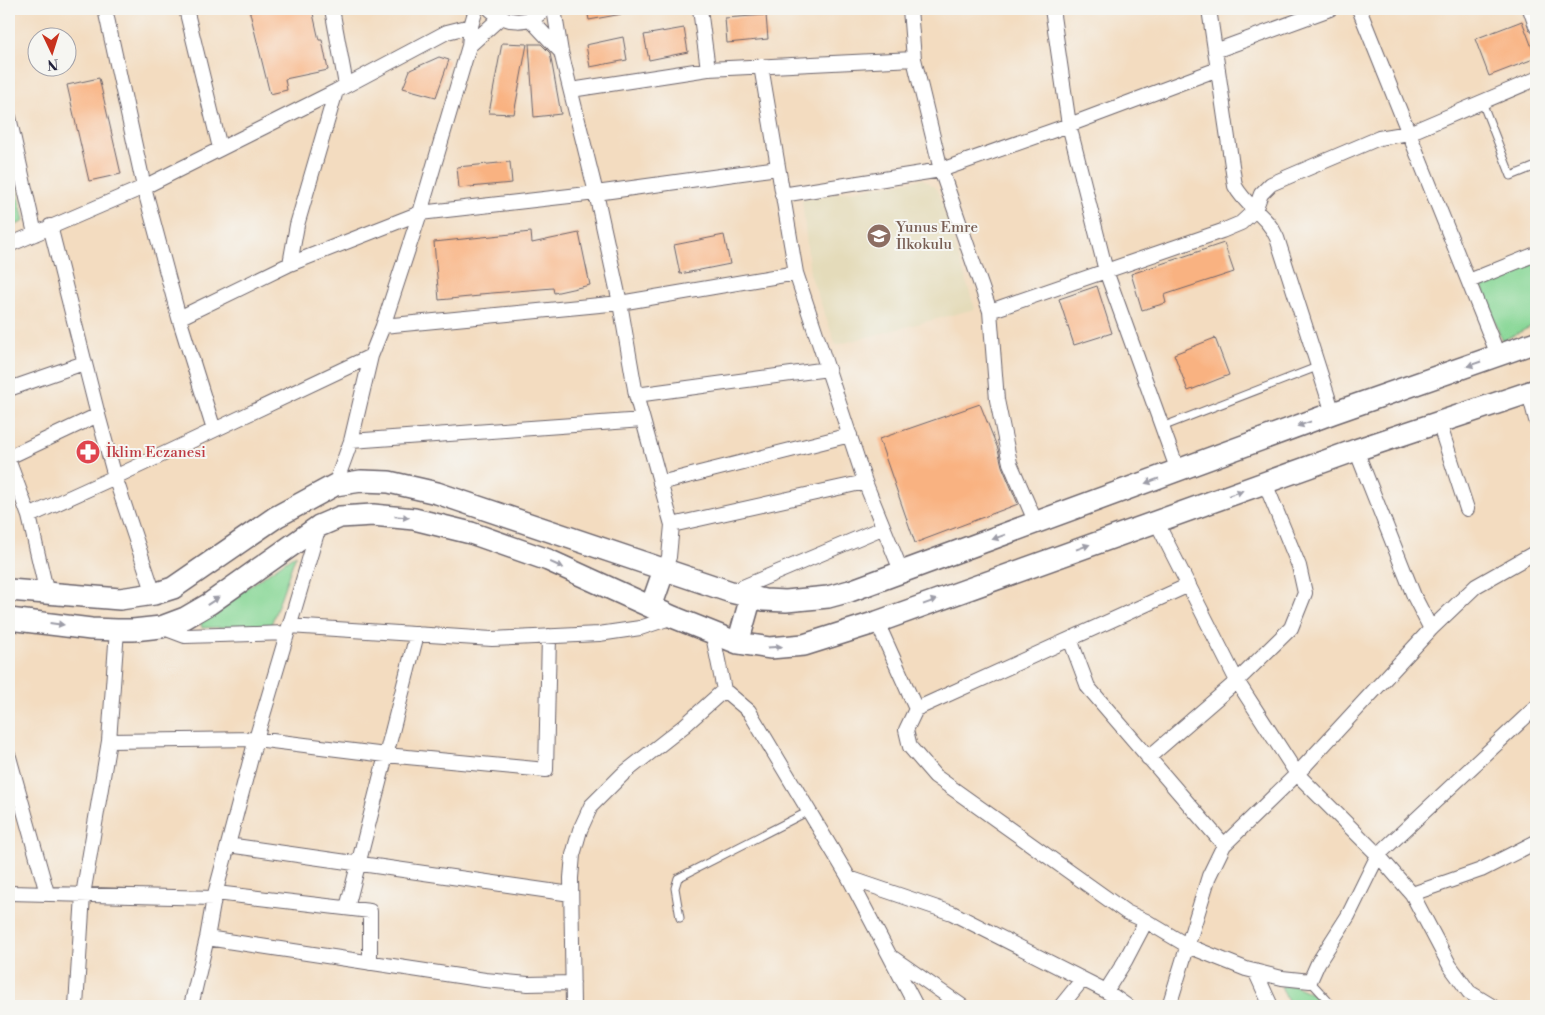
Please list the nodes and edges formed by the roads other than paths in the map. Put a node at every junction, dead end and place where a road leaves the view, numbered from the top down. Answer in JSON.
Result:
{"nodes":[{"id":1,"x":106,"y":9,"type":"edge"},
{"id":2,"x":186,"y":9,"type":"edge"},
{"id":3,"x":332,"y":9,"type":"edge"},
{"id":4,"x":476,"y":9,"type":"edge"},
{"id":5,"x":545,"y":9,"type":"edge"},
{"id":6,"x":554,"y":9,"type":"edge"},
{"id":7,"x":700,"y":9,"type":"edge"},
{"id":8,"x":910,"y":9,"type":"edge"},
{"id":9,"x":1052,"y":9,"type":"edge"},
{"id":10,"x":1209,"y":9,"type":"edge"},
{"id":11,"x":1330,"y":9,"type":"edge"},
{"id":12,"x":1359,"y":9,"type":"edge"},
{"id":13,"x":1530,"y":9,"type":"edge"},
{"id":14,"x":495,"y":13,"type":"edge"},
{"id":15,"x":530,"y":19,"type":"junction"},
{"id":16,"x":471,"y":26,"type":"junction"},
{"id":17,"x":1536,"y":26,"type":"edge"},
{"id":18,"x":470,"y":46,"type":"junction"},
{"id":19,"x":1215,"y":51,"type":"junction"},
{"id":20,"x":561,"y":52,"type":"junction"},
{"id":21,"x":914,"y":59,"type":"junction"},
{"id":22,"x":761,"y":66,"type":"junction"},
{"id":23,"x":708,"y":69,"type":"junction"},
{"id":24,"x":1218,"y":69,"type":"junction"},
{"id":25,"x":1536,"y":78,"type":"edge"},
{"id":26,"x":341,"y":88,"type":"junction"},
{"id":27,"x":571,"y":90,"type":"junction"},
{"id":28,"x":1482,"y":102,"type":"junction"},
{"id":29,"x":9,"y":116,"type":"edge"},
{"id":30,"x":1069,"y":125,"type":"junction"},
{"id":31,"x":1409,"y":133,"type":"junction"},
{"id":32,"x":220,"y":148,"type":"junction"},
{"id":33,"x":1536,"y":166,"type":"edge"},
{"id":34,"x":778,"y":168,"type":"junction"},
{"id":35,"x":941,"y":170,"type":"junction"},
{"id":36,"x":144,"y":186,"type":"junction"},
{"id":37,"x":596,"y":193,"type":"junction"},
{"id":38,"x":782,"y":194,"type":"junction"},
{"id":39,"x":1254,"y":210,"type":"junction"},
{"id":40,"x":420,"y":213,"type":"junction"},
{"id":41,"x":50,"y":226,"type":"junction"},
{"id":42,"x":36,"y":234,"type":"junction"},
{"id":43,"x":9,"y":245,"type":"edge"},
{"id":44,"x":1536,"y":254,"type":"edge"},
{"id":45,"x":290,"y":264,"type":"junction"},
{"id":46,"x":1106,"y":271,"type":"junction"},
{"id":47,"x":796,"y":273,"type":"junction"},
{"id":48,"x":1469,"y":281,"type":"junction"},
{"id":49,"x":620,"y":302,"type":"junction"},
{"id":50,"x":990,"y":311,"type":"junction"},
{"id":51,"x":179,"y":318,"type":"junction"},
{"id":52,"x":383,"y":326,"type":"junction"},
{"id":53,"x":1536,"y":342,"type":"edge"},
{"id":54,"x":1498,"y":355,"type":"junction"},
{"id":55,"x":372,"y":356,"type":"junction"},
{"id":56,"x":84,"y":363,"type":"junction"},
{"id":57,"x":1317,"y":367,"type":"junction"},
{"id":58,"x":828,"y":369,"type":"junction"},
{"id":59,"x":9,"y":389,"type":"edge"},
{"id":60,"x":1533,"y":392,"type":"edge"},
{"id":61,"x":636,"y":396,"type":"junction"},
{"id":62,"x":1333,"y":414,"type":"junction"},
{"id":63,"x":98,"y":415,"type":"junction"},
{"id":64,"x":643,"y":420,"type":"junction"},
{"id":65,"x":1536,"y":420,"type":"edge"},
{"id":66,"x":1439,"y":423,"type":"junction"},
{"id":67,"x":1162,"y":427,"type":"junction"},
{"id":68,"x":214,"y":430,"type":"junction"},
{"id":69,"x":850,"y":435,"type":"junction"},
{"id":70,"x":351,"y":441,"type":"junction"},
{"id":71,"x":1356,"y":450,"type":"junction"},
{"id":72,"x":9,"y":457,"type":"edge"},
{"id":73,"x":9,"y":462,"type":"edge"},
{"id":74,"x":1178,"y":471,"type":"junction"},
{"id":75,"x":115,"y":477,"type":"junction"},
{"id":76,"x":370,"y":481,"type":"junction"},
{"id":77,"x":864,"y":482,"type":"junction"},
{"id":78,"x":660,"y":483,"type":"junction"},
{"id":79,"x":1265,"y":483,"type":"junction"},
{"id":80,"x":335,"y":485,"type":"junction"},
{"id":81,"x":1467,"y":510,"type":"dead end"},
{"id":82,"x":285,"y":512,"type":"junction"},
{"id":83,"x":368,"y":515,"type":"junction"},
{"id":84,"x":29,"y":516,"type":"junction"},
{"id":85,"x":1156,"y":521,"type":"junction"},
{"id":86,"x":1036,"y":523,"type":"junction"},
{"id":87,"x":672,"y":525,"type":"junction"},
{"id":88,"x":319,"y":526,"type":"junction"},
{"id":89,"x":882,"y":528,"type":"junction"},
{"id":90,"x":298,"y":541,"type":"junction"},
{"id":91,"x":1536,"y":552,"type":"edge"},
{"id":92,"x":664,"y":570,"type":"junction"},
{"id":93,"x":902,"y":573,"type":"junction"},
{"id":94,"x":1189,"y":585,"type":"junction"},
{"id":95,"x":9,"y":590,"type":"edge"},
{"id":96,"x":48,"y":594,"type":"junction"},
{"id":97,"x":154,"y":594,"type":"junction"},
{"id":98,"x":741,"y":595,"type":"junction"},
{"id":99,"x":651,"y":606,"type":"junction"},
{"id":100,"x":674,"y":616,"type":"junction"},
{"id":101,"x":9,"y":619,"type":"edge"},
{"id":102,"x":877,"y":622,"type":"junction"},
{"id":103,"x":161,"y":627,"type":"junction"},
{"id":104,"x":288,"y":629,"type":"junction"},
{"id":105,"x":1431,"y":629,"type":"junction"},
{"id":106,"x":117,"y":630,"type":"junction"},
{"id":107,"x":712,"y":631,"type":"junction"},
{"id":108,"x":417,"y":634,"type":"junction"},
{"id":109,"x":549,"y":636,"type":"junction"},
{"id":110,"x":1070,"y":639,"type":"junction"},
{"id":111,"x":738,"y":643,"type":"junction"},
{"id":112,"x":1238,"y":681,"type":"junction"},
{"id":113,"x":724,"y":690,"type":"junction"},
{"id":114,"x":1536,"y":707,"type":"edge"},
{"id":115,"x":916,"y":710,"type":"junction"},
{"id":116,"x":256,"y":739,"type":"junction"},
{"id":117,"x":109,"y":741,"type":"junction"},
{"id":118,"x":386,"y":755,"type":"junction"},
{"id":119,"x":9,"y":757,"type":"edge"},
{"id":120,"x":1148,"y":758,"type":"junction"},
{"id":121,"x":1297,"y":774,"type":"junction"},
{"id":122,"x":808,"y":811,"type":"junction"},
{"id":123,"x":1536,"y":842,"type":"edge"},
{"id":124,"x":228,"y":845,"type":"junction"},
{"id":125,"x":1224,"y":846,"type":"junction"},
{"id":126,"x":1378,"y":855,"type":"junction"},
{"id":127,"x":359,"y":864,"type":"junction"},
{"id":128,"x":849,"y":878,"type":"junction"},
{"id":129,"x":9,"y":893,"type":"edge"},
{"id":130,"x":47,"y":893,"type":"junction"},
{"id":131,"x":571,"y":894,"type":"junction"},
{"id":132,"x":1412,"y":894,"type":"junction"},
{"id":133,"x":83,"y":895,"type":"junction"},
{"id":134,"x":215,"y":895,"type":"junction"},
{"id":135,"x":348,"y":908,"type":"junction"},
{"id":136,"x":680,"y":918,"type":"dead end"},
{"id":137,"x":1146,"y":921,"type":"junction"},
{"id":138,"x":207,"y":938,"type":"junction"},
{"id":139,"x":1188,"y":946,"type":"junction"},
{"id":140,"x":890,"y":956,"type":"junction"},
{"id":141,"x":370,"y":963,"type":"junction"},
{"id":142,"x":1255,"y":971,"type":"junction"},
{"id":143,"x":1082,"y":980,"type":"junction"},
{"id":144,"x":1310,"y":981,"type":"junction"},
{"id":145,"x":573,"y":983,"type":"junction"},
{"id":146,"x":1106,"y":992,"type":"junction"},
{"id":147,"x":76,"y":1006,"type":"edge"},
{"id":148,"x":191,"y":1006,"type":"edge"},
{"id":149,"x":574,"y":1006,"type":"edge"},
{"id":150,"x":916,"y":1006,"type":"edge"},
{"id":151,"x":962,"y":1006,"type":"edge"},
{"id":152,"x":1061,"y":1006,"type":"edge"},
{"id":153,"x":1128,"y":1006,"type":"edge"},
{"id":154,"x":1170,"y":1006,"type":"edge"},
{"id":155,"x":1271,"y":1006,"type":"edge"},
{"id":156,"x":1333,"y":1006,"type":"edge"},
{"id":157,"x":1492,"y":1006,"type":"edge"}],
"edges":[{"from":1,"to":36,"type":"street"},
{"from":2,"to":32,"type":"street"},
{"from":3,"to":26,"type":"street"},
{"from":4,"to":16,"type":"street"},
{"from":5,"to":15,"type":"street"},
{"from":6,"to":20,"type":"street"},
{"from":7,"to":23,"type":"street"},
{"from":8,"to":21,"type":"street"},
{"from":9,"to":30,"type":"street"},
{"from":10,"to":19,"type":"street"},
{"from":11,"to":19,"type":"street"},
{"from":12,"to":31,"type":"street"},
{"from":13,"to":17,"type":"street"},
{"from":14,"to":15,"type":"street"},
{"from":14,"to":18,"type":"street"},
{"from":15,"to":20,"type":"street"},
{"from":16,"to":18,"type":"street"},
{"from":16,"to":26,"type":"street"},
{"from":18,"to":40,"type":"street"},
{"from":19,"to":24,"type":"street"},
{"from":20,"to":27,"type":"street"},
{"from":21,"to":22,"type":"street"},
{"from":21,"to":35,"type":"street"},
{"from":22,"to":23,"type":"street"},
{"from":22,"to":34,"type":"street"},
{"from":23,"to":27,"type":"street"},
{"from":24,"to":30,"type":"street"},
{"from":24,"to":39,"type":"street"},
{"from":25,"to":28,"type":"street"},
{"from":26,"to":32,"type":"street"},
{"from":26,"to":45,"type":"street"},
{"from":27,"to":37,"type":"street"},
{"from":28,"to":31,"type":"street"},
{"from":28,"to":33,"type":"lane"},
{"from":29,"to":42,"type":"street"},
{"from":30,"to":35,"type":"street"},
{"from":30,"to":46,"type":"street"},
{"from":31,"to":39,"type":"street"},
{"from":31,"to":48,"type":"street"},
{"from":32,"to":36,"type":"street"},
{"from":34,"to":37,"type":"street"},
{"from":34,"to":38,"type":"street"},
{"from":35,"to":38,"type":"street"},
{"from":35,"to":50,"type":"street"},
{"from":36,"to":41,"type":"street"},
{"from":36,"to":51,"type":"street"},
{"from":37,"to":40,"type":"street"},
{"from":37,"to":49,"type":"street"},
{"from":38,"to":47,"type":"street"},
{"from":39,"to":46,"type":"street"},
{"from":39,"to":57,"type":"street"},
{"from":40,"to":45,"type":"street"},
{"from":40,"to":52,"type":"street"},
{"from":41,"to":42,"type":"street"},
{"from":41,"to":56,"type":"street"},
{"from":42,"to":43,"type":"street"},
{"from":44,"to":48,"type":"street"},
{"from":45,"to":51,"type":"street"},
{"from":46,"to":50,"type":"street"},
{"from":46,"to":67,"type":"street"},
{"from":47,"to":49,"type":"street"},
{"from":47,"to":58,"type":"street"},
{"from":48,"to":54,"type":"street"},
{"from":49,"to":52,"type":"street"},
{"from":49,"to":61,"type":"street"},
{"from":50,"to":86,"type":"street"},
{"from":51,"to":68,"type":"street"},
{"from":52,"to":55,"type":"street"},
{"from":53,"to":54,"type":"main road"},
{"from":54,"to":62,"type":"main road","one_way":true},
{"from":55,"to":68,"type":"street"},
{"from":55,"to":70,"type":"street"},
{"from":56,"to":59,"type":"street"},
{"from":56,"to":63,"type":"street"},
{"from":57,"to":62,"type":"street"},
{"from":57,"to":67,"type":"lane"},
{"from":58,"to":61,"type":"street"},
{"from":58,"to":69,"type":"street"},
{"from":60,"to":65,"type":"street"},
{"from":60,"to":66,"type":"main road"},
{"from":61,"to":64,"type":"street"},
{"from":62,"to":74,"type":"main road","one_way":true},
{"from":63,"to":72,"type":"street"},
{"from":63,"to":75,"type":"street"},
{"from":64,"to":70,"type":"street"},
{"from":64,"to":78,"type":"street"},
{"from":66,"to":71,"type":"main road"},
{"from":66,"to":81,"type":"street"},
{"from":67,"to":74,"type":"street"},
{"from":68,"to":75,"type":"street"},
{"from":69,"to":77,"type":"street"},
{"from":69,"to":78,"type":"street"},
{"from":70,"to":80,"type":"street"},
{"from":71,"to":79,"type":"main road"},
{"from":71,"to":105,"type":"street"},
{"from":73,"to":84,"type":"street"},
{"from":74,"to":86,"type":"main road","one_way":true},
{"from":75,"to":84,"type":"street"},
{"from":75,"to":97,"type":"street"},
{"from":76,"to":80,"type":"main road"},
{"from":76,"to":83,"type":"main road"},
{"from":76,"to":92,"type":"main road"},
{"from":77,"to":87,"type":"street"},
{"from":77,"to":89,"type":"street"},
{"from":78,"to":87,"type":"street"},
{"from":85,"to":79,"type":"main road","one_way":true},
{"from":79,"to":112,"type":"street"},
{"from":80,"to":82,"type":"main road"},
{"from":82,"to":90,"type":"main road"},
{"from":82,"to":97,"type":"main road"},
{"from":83,"to":88,"type":"main road"},
{"from":83,"to":99,"type":"main road","one_way":true},
{"from":84,"to":96,"type":"street"},
{"from":85,"to":94,"type":"street"},
{"from":102,"to":85,"type":"main road","one_way":true},
{"from":86,"to":93,"type":"main road","one_way":true},
{"from":87,"to":92,"type":"street"},
{"from":88,"to":90,"type":"main road"},
{"from":88,"to":104,"type":"street"},
{"from":89,"to":93,"type":"street"},
{"from":89,"to":98,"type":"street"},
{"from":103,"to":90,"type":"main road","one_way":true},
{"from":91,"to":105,"type":"street"},
{"from":92,"to":98,"type":"main road"},
{"from":92,"to":99,"type":"main road"},
{"from":93,"to":98,"type":"main road"},
{"from":94,"to":110,"type":"street"},
{"from":94,"to":112,"type":"street"},
{"from":95,"to":96,"type":"main road"},
{"from":96,"to":97,"type":"main road"},
{"from":98,"to":111,"type":"main road"},
{"from":99,"to":100,"type":"main road"},
{"from":100,"to":107,"type":"main road"},
{"from":100,"to":109,"type":"street"},
{"from":101,"to":106,"type":"main road","one_way":true},
{"from":111,"to":102,"type":"main road","one_way":true},
{"from":102,"to":115,"type":"street"},
{"from":103,"to":104,"type":"street"},
{"from":103,"to":106,"type":"main road"},
{"from":104,"to":108,"type":"street"},
{"from":104,"to":116,"type":"street"},
{"from":105,"to":121,"type":"street"},
{"from":106,"to":117,"type":"street"},
{"from":107,"to":111,"type":"main road"},
{"from":107,"to":113,"type":"street"},
{"from":108,"to":109,"type":"street"},
{"from":108,"to":118,"type":"street"},
{"from":109,"to":118,"type":"street"},
{"from":110,"to":115,"type":"street"},
{"from":110,"to":120,"type":"street"},
{"from":112,"to":120,"type":"street"},
{"from":112,"to":121,"type":"street"},
{"from":113,"to":122,"type":"street"},
{"from":113,"to":131,"type":"street"},
{"from":114,"to":126,"type":"street"},
{"from":115,"to":137,"type":"street"},
{"from":116,"to":117,"type":"street"},
{"from":116,"to":118,"type":"street"},
{"from":116,"to":124,"type":"street"},
{"from":117,"to":133,"type":"street"},
{"from":118,"to":127,"type":"street"},
{"from":119,"to":130,"type":"street"},
{"from":120,"to":125,"type":"street"},
{"from":121,"to":125,"type":"street"},
{"from":121,"to":126,"type":"street"},
{"from":122,"to":128,"type":"street"},
{"from":122,"to":136,"type":"lane"},
{"from":123,"to":132,"type":"street"},
{"from":124,"to":127,"type":"street"},
{"from":124,"to":134,"type":"street"},
{"from":125,"to":139,"type":"street"},
{"from":126,"to":132,"type":"street"},
{"from":126,"to":144,"type":"street"},
{"from":127,"to":131,"type":"street"},
{"from":127,"to":135,"type":"street"},
{"from":128,"to":140,"type":"street"},
{"from":128,"to":143,"type":"street"},
{"from":129,"to":130,"type":"street"},
{"from":130,"to":133,"type":"street"},
{"from":131,"to":145,"type":"street"},
{"from":132,"to":157,"type":"street"},
{"from":133,"to":134,"type":"street"},
{"from":133,"to":147,"type":"street"},
{"from":134,"to":135,"type":"street"},
{"from":134,"to":138,"type":"street"},
{"from":135,"to":141,"type":"street"},
{"from":137,"to":139,"type":"street"},
{"from":137,"to":146,"type":"street"},
{"from":138,"to":141,"type":"street"},
{"from":138,"to":148,"type":"street"},
{"from":139,"to":142,"type":"street"},
{"from":139,"to":154,"type":"street"},
{"from":140,"to":150,"type":"street"},
{"from":140,"to":151,"type":"street"},
{"from":141,"to":145,"type":"street"},
{"from":142,"to":144,"type":"street"},
{"from":142,"to":155,"type":"street"},
{"from":143,"to":146,"type":"street"},
{"from":143,"to":152,"type":"street"},
{"from":144,"to":156,"type":"lane"},
{"from":145,"to":149,"type":"street"},
{"from":146,"to":153,"type":"street"}]}
